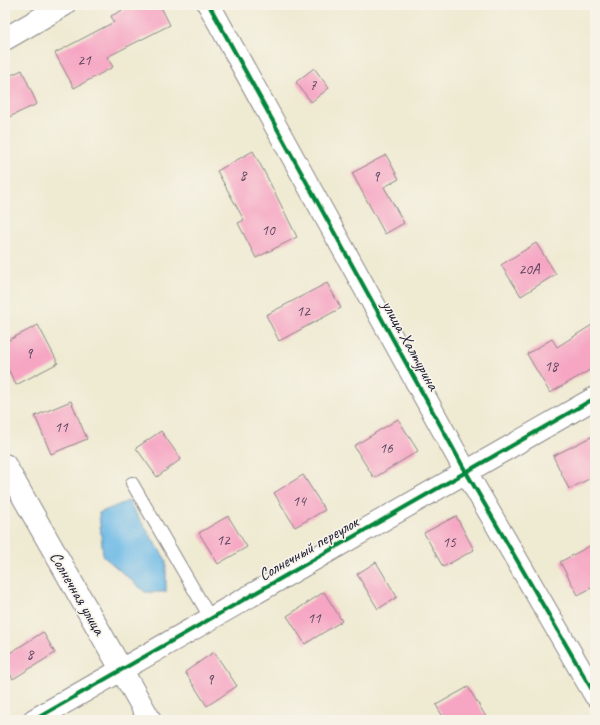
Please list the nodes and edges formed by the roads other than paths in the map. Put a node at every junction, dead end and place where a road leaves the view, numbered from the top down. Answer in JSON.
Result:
{"nodes":[{"id":1,"x":64,"y":5,"type":"edge"},
{"id":2,"x":209,"y":5,"type":"edge"},
{"id":3,"x":5,"y":39,"type":"edge"},
{"id":4,"x":595,"y":398,"type":"edge"},
{"id":5,"x":5,"y":465,"type":"edge"},
{"id":6,"x":466,"y":472,"type":"junction"},
{"id":7,"x":132,"y":483,"type":"dead end"},
{"id":8,"x":211,"y":619,"type":"junction"},
{"id":9,"x":121,"y":669,"type":"junction"},
{"id":10,"x":595,"y":695,"type":"edge"},
{"id":11,"x":34,"y":720,"type":"edge"},
{"id":12,"x":150,"y":720,"type":"edge"}],
"edges":[{"from":1,"to":3,"type":"street"},
{"from":2,"to":6,"type":"street","name":"улица Халтурина"},
{"from":4,"to":6,"type":"street","name":"Солнечный переулок"},
{"from":5,"to":9,"type":"street","name":"Солнечная улица"},
{"from":6,"to":8,"type":"street","name":"Солнечный переулок"},
{"from":6,"to":10,"type":"street","name":"улица Халтурина"},
{"from":7,"to":8,"type":"lane"},
{"from":8,"to":9,"type":"street","name":"Солнечный переулок"},
{"from":9,"to":11,"type":"street","name":"Солнечный переулок"},
{"from":9,"to":12,"type":"street","name":"Солнечная улица"}]}
